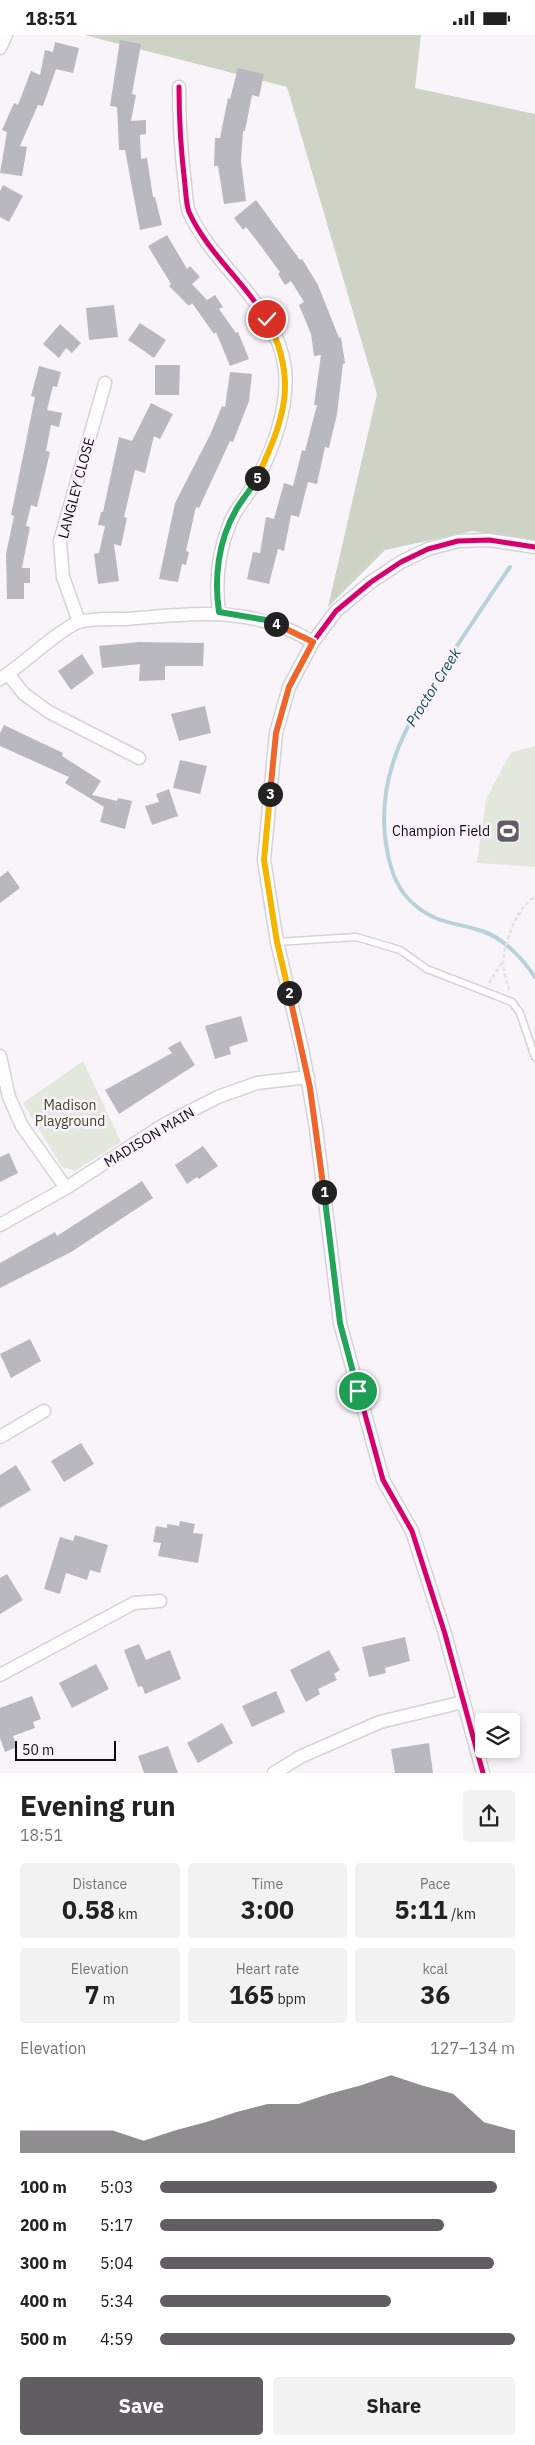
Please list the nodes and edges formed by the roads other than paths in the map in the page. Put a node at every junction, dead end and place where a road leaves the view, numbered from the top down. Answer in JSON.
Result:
{"nodes":[{"id":1,"x":6,"y":35,"type":"edge"},
{"id":2,"x":0,"y":48,"type":"edge"},
{"id":3,"x":179,"y":87,"type":"dead end"},
{"id":4,"x":105,"y":383,"type":"dead end"},
{"id":5,"x":535,"y":547,"type":"edge"},
{"id":6,"x":219,"y":612,"type":"junction"},
{"id":7,"x":78,"y":622,"type":"junction"},
{"id":8,"x":313,"y":642,"type":"junction"},
{"id":9,"x":4,"y":677,"type":"edge"},
{"id":10,"x":139,"y":757,"type":"dead end"},
{"id":11,"x":277,"y":942,"type":"junction"},
{"id":12,"x":0,"y":1056,"type":"edge"},
{"id":13,"x":535,"y":1057,"type":"edge"},
{"id":14,"x":308,"y":1077,"type":"junction"},
{"id":15,"x":66,"y":1188,"type":"junction"},
{"id":16,"x":0,"y":1225,"type":"edge"},
{"id":17,"x":44,"y":1411,"type":"dead end"},
{"id":18,"x":0,"y":1437,"type":"edge"},
{"id":19,"x":160,"y":1601,"type":"dead end"},
{"id":20,"x":0,"y":1675,"type":"edge"},
{"id":21,"x":463,"y":1703,"type":"junction"},
{"id":22,"x":274,"y":1773,"type":"edge"},
{"id":23,"x":483,"y":1773,"type":"edge"}],
"edges":[{"from":1,"to":2,"type":"street"},
{"from":3,"to":6,"type":"street"},
{"from":4,"to":7,"type":"street","name":"LANGLEY CLOSE"},
{"from":5,"to":8,"type":"street"},
{"from":6,"to":7,"type":"street"},
{"from":6,"to":8,"type":"street"},
{"from":7,"to":9,"type":"street"},
{"from":8,"to":11,"type":"street"},
{"from":9,"to":10,"type":"street"},
{"from":11,"to":13,"type":"lane"},
{"from":11,"to":14,"type":"street"},
{"from":12,"to":15,"type":"street"},
{"from":14,"to":15,"type":"street","name":"MADISON MAIN"},
{"from":14,"to":21,"type":"street"},
{"from":15,"to":16,"type":"street","name":"MADISON MAIN"},
{"from":17,"to":18,"type":"street"},
{"from":19,"to":20,"type":"street"},
{"from":21,"to":22,"type":"street"},
{"from":21,"to":23,"type":"street"}]}
